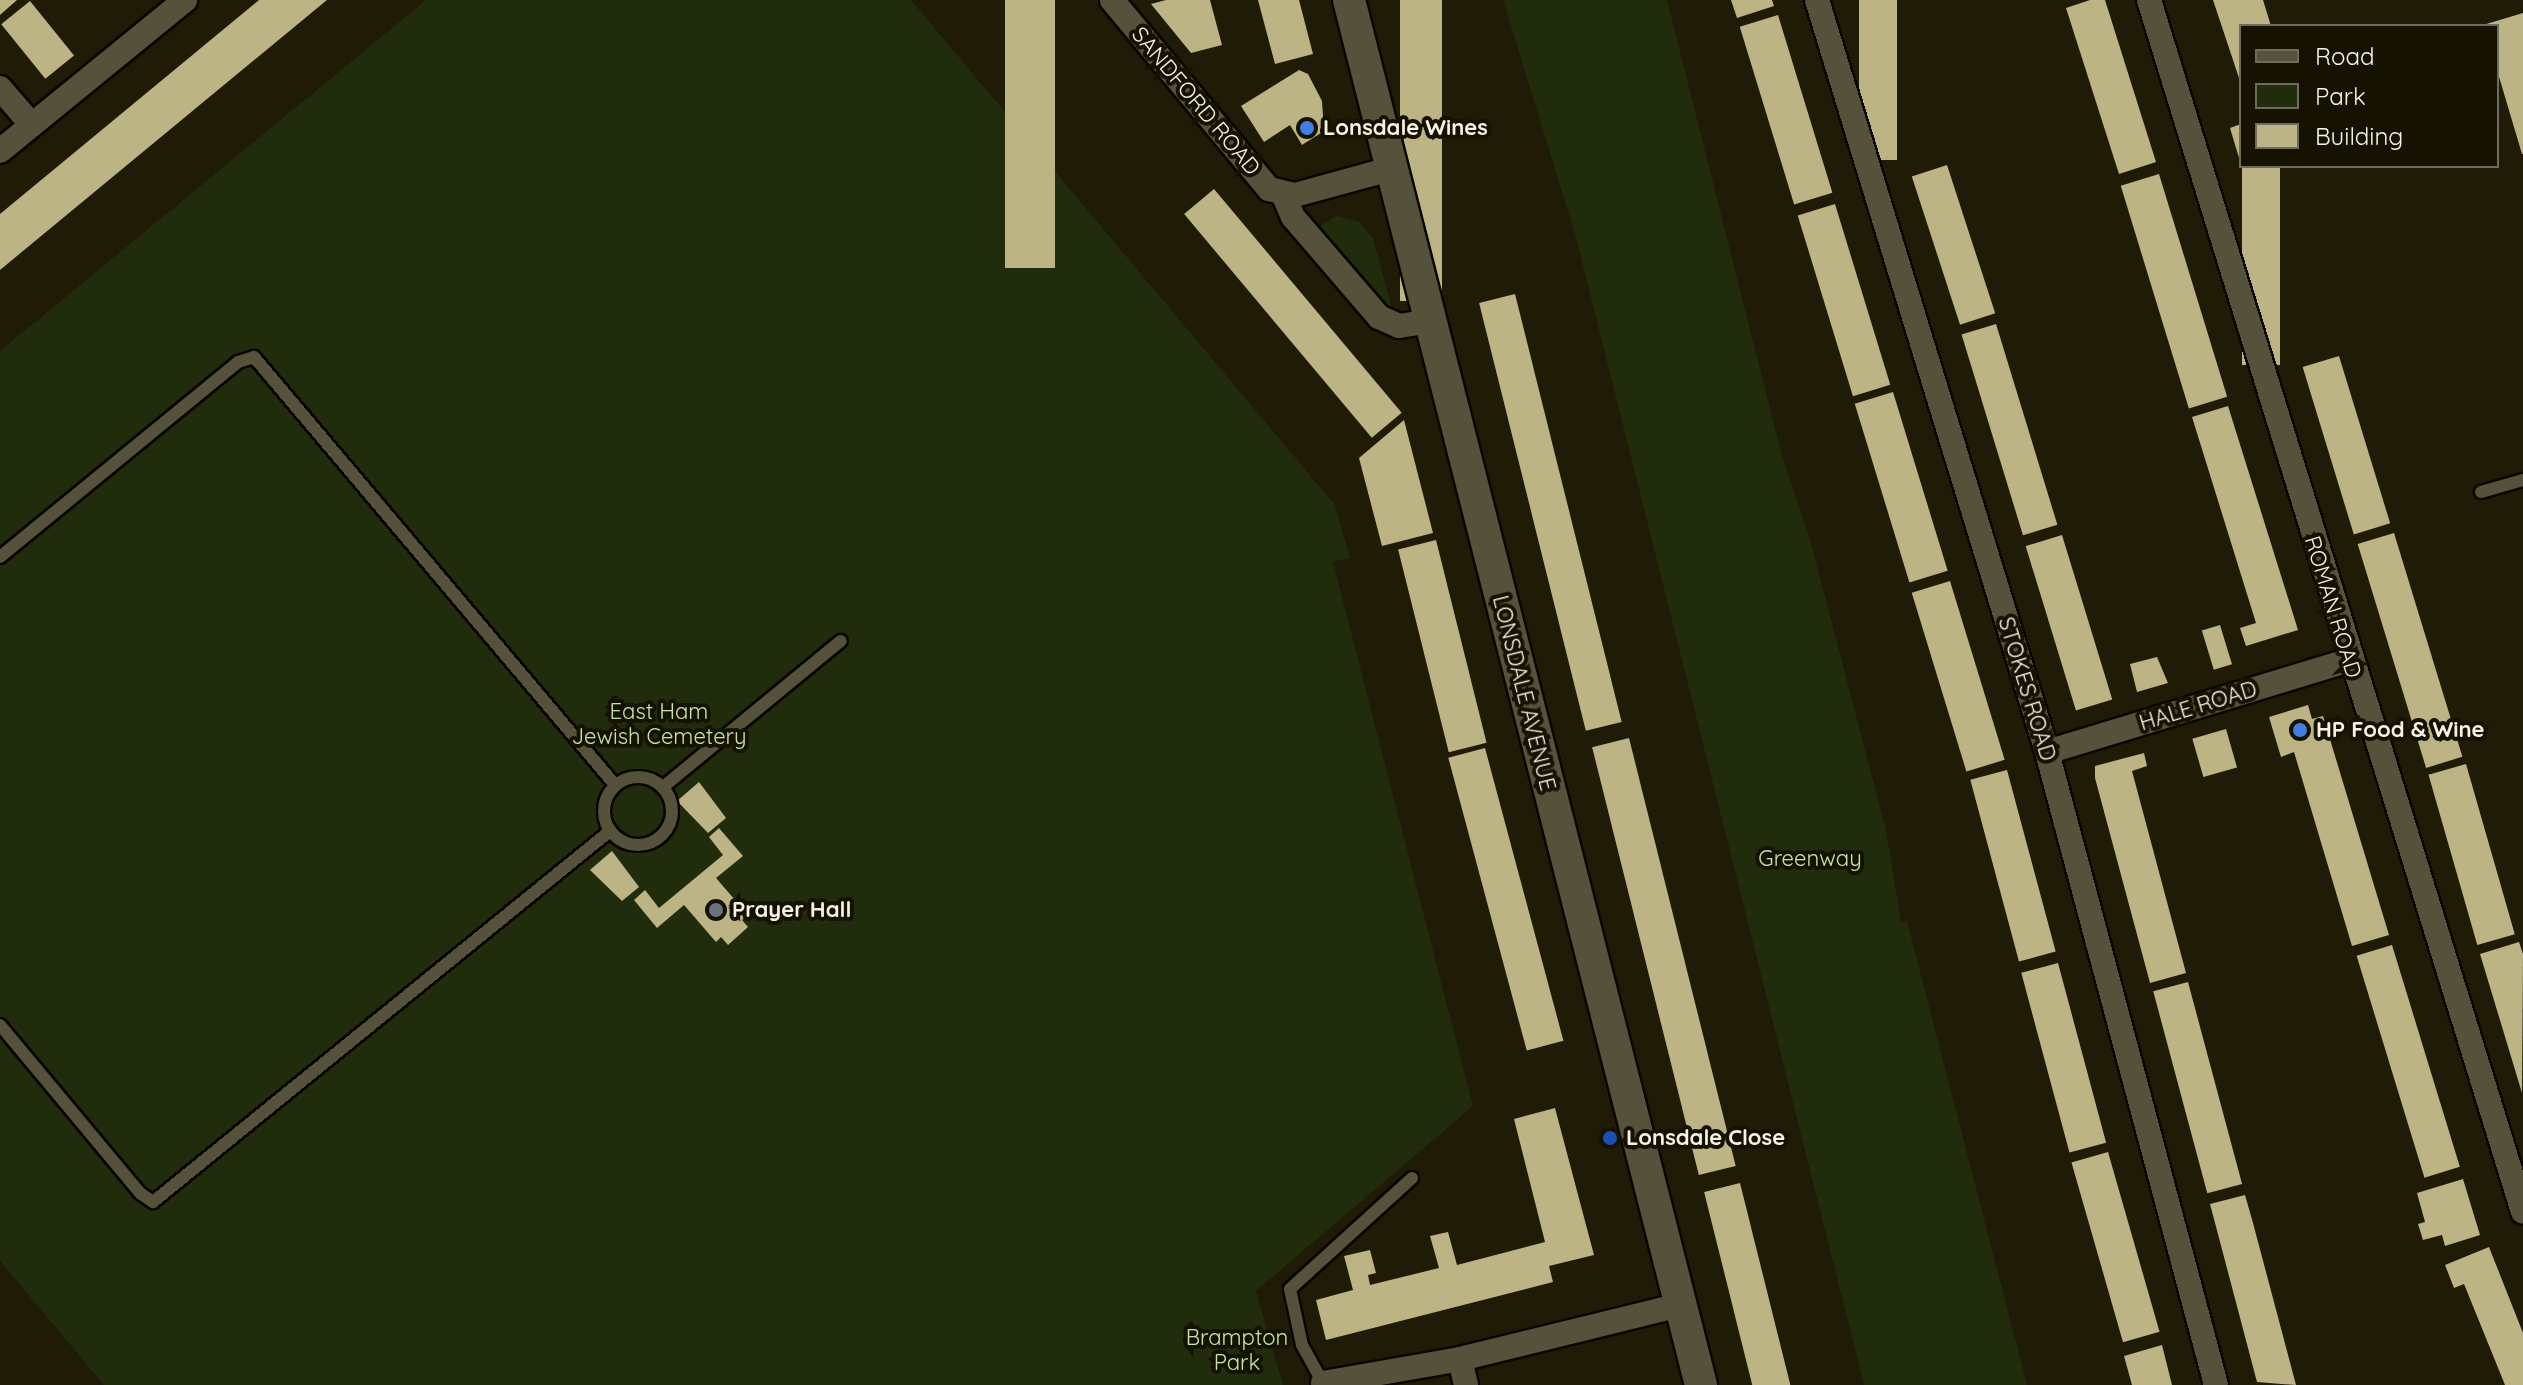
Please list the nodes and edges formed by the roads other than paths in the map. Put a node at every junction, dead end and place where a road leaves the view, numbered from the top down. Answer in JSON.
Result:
{"nodes":[{"id":1,"x":185,"y":0,"type":"edge"},
{"id":2,"x":1112,"y":0,"type":"edge"},
{"id":3,"x":1349,"y":0,"type":"edge"},
{"id":4,"x":1817,"y":0,"type":"edge"},
{"id":5,"x":2149,"y":0,"type":"edge"},
{"id":6,"x":0,"y":88,"type":"edge"},
{"id":7,"x":31,"y":124,"type":"junction"},
{"id":8,"x":0,"y":151,"type":"edge"},
{"id":9,"x":1390,"y":169,"type":"junction"},
{"id":10,"x":1284,"y":196,"type":"junction"},
{"id":11,"x":1429,"y":321,"type":"junction"},
{"id":12,"x":2523,"y":480,"type":"edge"},
{"id":13,"x":2481,"y":492,"type":"dead end"},
{"id":14,"x":0,"y":557,"type":"edge"},
{"id":15,"x":841,"y":641,"type":"dead end"},
{"id":16,"x":2350,"y":660,"type":"junction"},
{"id":17,"x":2047,"y":752,"type":"junction"},
{"id":18,"x":615,"y":785,"type":"junction"},
{"id":19,"x":663,"y":787,"type":"junction"},
{"id":20,"x":610,"y":831,"type":"junction"},
{"id":21,"x":0,"y":1025,"type":"edge"},
{"id":22,"x":1412,"y":1178,"type":"dead end"},
{"id":23,"x":2523,"y":1212,"type":"edge"},
{"id":24,"x":1680,"y":1305,"type":"junction"},
{"id":25,"x":1460,"y":1359,"type":"junction"},
{"id":26,"x":1326,"y":1383,"type":"edge"},
{"id":27,"x":1466,"y":1385,"type":"edge"},
{"id":28,"x":1701,"y":1385,"type":"edge"},
{"id":29,"x":2216,"y":1385,"type":"edge"}],
"edges":[{"from":1,"to":7,"type":"street"},
{"from":2,"to":10,"type":"street","name":"SANDFORD ROAD"},
{"from":3,"to":9,"type":"street","name":"LONSDALE AVENUE"},
{"from":4,"to":17,"type":"street","name":"STOKES ROAD"},
{"from":5,"to":16,"type":"street","name":"ROMAN ROAD"},
{"from":6,"to":7,"type":"street"},
{"from":7,"to":8,"type":"street"},
{"from":9,"to":10,"type":"street"},
{"from":9,"to":11,"type":"street","name":"LONSDALE AVENUE"},
{"from":10,"to":11,"type":"street","name":"SANDFORD ROAD"},
{"from":11,"to":24,"type":"street","name":"LONSDALE AVENUE"},
{"from":12,"to":13,"type":"lane"},
{"from":14,"to":18,"type":"lane"},
{"from":15,"to":19,"type":"lane"},
{"from":16,"to":17,"type":"street","name":"HALE ROAD"},
{"from":16,"to":23,"type":"street","name":"ROMAN ROAD"},
{"from":17,"to":29,"type":"street","name":"STOKES ROAD"},
{"from":18,"to":19,"type":"lane"},
{"from":18,"to":20,"type":"lane"},
{"from":19,"to":20,"type":"lane"},
{"from":20,"to":21,"type":"lane"},
{"from":22,"to":26,"type":"lane"},
{"from":24,"to":25,"type":"street"},
{"from":24,"to":28,"type":"street","name":"LONSDALE AVENUE"},
{"from":25,"to":26,"type":"street"},
{"from":25,"to":27,"type":"street"}]}
